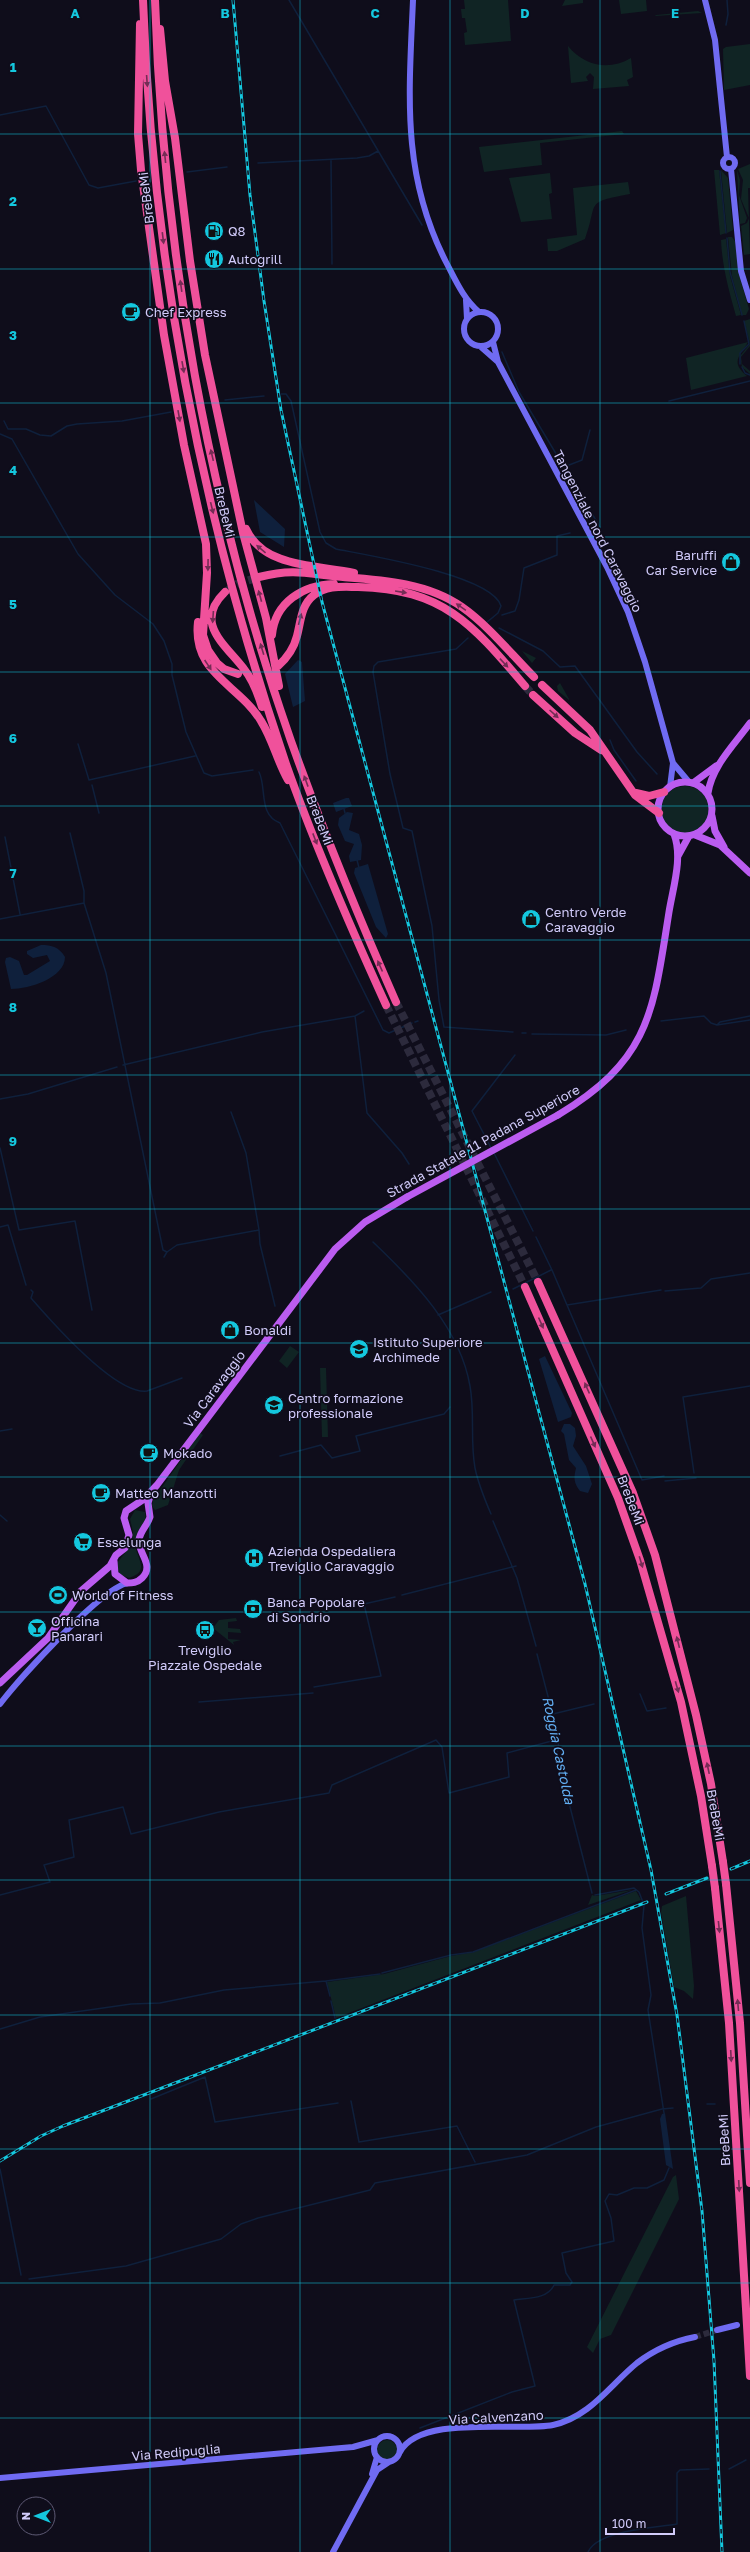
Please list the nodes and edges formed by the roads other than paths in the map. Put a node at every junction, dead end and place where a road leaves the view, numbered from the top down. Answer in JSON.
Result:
{"nodes":[{"id":1,"x":155,"y":0,"type":"edge"},
{"id":2,"x":413,"y":0,"type":"edge"},
{"id":3,"x":705,"y":0,"type":"edge"},
{"id":4,"x":143,"y":3,"type":"edge"},
{"id":5,"x":155,"y":12,"type":"junction"},
{"id":6,"x":466,"y":300,"type":"junction"},
{"id":7,"x":750,"y":300,"type":"edge"},
{"id":8,"x":479,"y":312,"type":"junction"},
{"id":9,"x":467,"y":319,"type":"junction"},
{"id":10,"x":493,"y":342,"type":"junction"},
{"id":11,"x":481,"y":347,"type":"junction"},
{"id":12,"x":498,"y":362,"type":"junction"},
{"id":13,"x":239,"y":512,"type":"junction"},
{"id":14,"x":259,"y":577,"type":"tunnel mouth"},
{"id":15,"x":388,"y":581,"type":"junction"},
{"id":16,"x":206,"y":588,"type":"junction"},
{"id":17,"x":362,"y":588,"type":"junction"},
{"id":18,"x":225,"y":592,"type":"tunnel mouth"},
{"id":19,"x":272,"y":648,"type":"junction"},
{"id":20,"x":278,"y":666,"type":"dead end"},
{"id":21,"x":238,"y":674,"type":"dead end"},
{"id":22,"x":534,"y":677,"type":"dead end"},
{"id":23,"x":542,"y":685,"type":"dead end"},
{"id":24,"x":525,"y":686,"type":"tunnel mouth"},
{"id":25,"x":532,"y":695,"type":"tunnel mouth"},
{"id":26,"x":750,"y":723,"type":"edge"},
{"id":27,"x":291,"y":739,"type":"junction"},
{"id":28,"x":603,"y":752,"type":"junction"},
{"id":29,"x":722,"y":761,"type":"junction"},
{"id":30,"x":286,"y":763,"type":"junction"},
{"id":31,"x":673,"y":763,"type":"junction"},
{"id":32,"x":691,"y":783,"type":"junction"},
{"id":33,"x":296,"y":790,"type":"junction"},
{"id":34,"x":632,"y":790,"type":"junction"},
{"id":35,"x":667,"y":790,"type":"junction"},
{"id":36,"x":708,"y":793,"type":"junction"},
{"id":37,"x":659,"y":813,"type":"junction"},
{"id":38,"x":712,"y":816,"type":"junction"},
{"id":39,"x":674,"y":834,"type":"junction"},
{"id":40,"x":692,"y":835,"type":"junction"},
{"id":41,"x":725,"y":848,"type":"junction"},
{"id":42,"x":677,"y":858,"type":"junction"},
{"id":43,"x":750,"y":873,"type":"edge"},
{"id":44,"x":396,"y":1002,"type":"tunnel mouth"},
{"id":45,"x":386,"y":1006,"type":"tunnel mouth"},
{"id":46,"x":538,"y":1282,"type":"tunnel mouth"},
{"id":47,"x":525,"y":1287,"type":"tunnel mouth"},
{"id":48,"x":262,"y":1346,"type":"joint"},
{"id":49,"x":157,"y":1485,"type":"junction"},
{"id":50,"x":136,"y":1504,"type":"junction"},
{"id":51,"x":148,"y":1509,"type":"junction"},
{"id":52,"x":114,"y":1561,"type":"junction"},
{"id":53,"x":118,"y":1577,"type":"junction"},
{"id":54,"x":92,"y":1580,"type":"junction"},
{"id":55,"x":128,"y":1583,"type":"junction"},
{"id":56,"x":112,"y":1591,"type":"junction"},
{"id":57,"x":0,"y":1683,"type":"edge"},
{"id":58,"x":0,"y":1704,"type":"edge"},
{"id":59,"x":750,"y":2183,"type":"edge"},
{"id":60,"x":737,"y":2325,"type":"dead end"},
{"id":61,"x":717,"y":2330,"type":"tunnel mouth"},
{"id":62,"x":695,"y":2337,"type":"tunnel mouth"},
{"id":63,"x":750,"y":2376,"type":"edge"},
{"id":64,"x":395,"y":2439,"type":"junction"},
{"id":65,"x":416,"y":2439,"type":"junction"},
{"id":66,"x":378,"y":2440,"type":"junction"},
{"id":67,"x":353,"y":2447,"type":"junction"},
{"id":68,"x":400,"y":2452,"type":"junction"},
{"id":69,"x":376,"y":2456,"type":"junction"},
{"id":70,"x":389,"y":2462,"type":"junction"},
{"id":71,"x":0,"y":2478,"type":"edge"},
{"id":72,"x":369,"y":2483,"type":"junction"},
{"id":73,"x":333,"y":2552,"type":"edge"}],
"edges":[{"from":1,"to":5,"type":"highway","name":"BreBeMi"},
{"from":2,"to":6,"type":"main road","name":"Tangenziale nord Caravaggio"},
{"from":3,"to":7,"type":"main road"},
{"from":4,"to":16,"type":"highway","one_way":true},
{"from":4,"to":30,"type":"highway","name":"BreBeMi","one_way":true},
{"from":5,"to":13,"type":"highway"},
{"from":27,"to":5,"type":"highway","name":"BreBeMi","one_way":true},
{"from":6,"to":8,"type":"main road","name":"Tangenziale nord Caravaggio"},
{"from":6,"to":9,"type":"main road","name":"Tangenziale nord Caravaggio"},
{"from":8,"to":9,"type":"main road"},
{"from":8,"to":10,"type":"main road","name":"Tangenziale nord Caravaggio"},
{"from":9,"to":11,"type":"main road","name":"Tangenziale nord Caravaggio"},
{"from":10,"to":11,"type":"main road"},
{"from":10,"to":12,"type":"main road","name":"Tangenziale nord Caravaggio"},
{"from":11,"to":12,"type":"main road","name":"Tangenziale nord Caravaggio"},
{"from":12,"to":31,"type":"main road","name":"Tangenziale nord Caravaggio"},
{"from":15,"to":13,"type":"highway","one_way":true},
{"from":19,"to":13,"type":"highway","one_way":true},
{"from":14,"to":15,"type":"highway"},
{"from":22,"to":15,"type":"highway","one_way":true},
{"from":16,"to":21,"type":"highway"},
{"from":16,"to":33,"type":"highway","one_way":true},
{"from":17,"to":19,"type":"highway"},
{"from":20,"to":17,"type":"highway","one_way":true},
{"from":17,"to":24,"type":"highway","one_way":true},
{"from":18,"to":30,"type":"highway","one_way":true},
{"from":19,"to":27,"type":"highway"},
{"from":23,"to":28,"type":"highway"},
{"from":25,"to":28,"type":"highway","one_way":true},
{"from":26,"to":29,"type":"main road"},
{"from":44,"to":27,"type":"highway","name":"BreBeMi","one_way":true},
{"from":28,"to":34,"type":"highway"},
{"from":29,"to":32,"type":"main road"},
{"from":29,"to":36,"type":"main road"},
{"from":30,"to":33,"type":"highway","name":"BreBeMi"},
{"from":31,"to":32,"type":"main road","name":"Tangenziale nord Caravaggio"},
{"from":31,"to":35,"type":"main road","name":"Tangenziale nord Caravaggio"},
{"from":32,"to":35,"type":"main road"},
{"from":32,"to":36,"type":"main road"},
{"from":33,"to":45,"type":"highway","name":"BreBeMi","one_way":true},
{"from":34,"to":35,"type":"highway"},
{"from":34,"to":37,"type":"highway"},
{"from":35,"to":37,"type":"main road"},
{"from":36,"to":38,"type":"main road"},
{"from":37,"to":39,"type":"main road"},
{"from":38,"to":40,"type":"main road"},
{"from":38,"to":41,"type":"main road"},
{"from":39,"to":40,"type":"main road"},
{"from":39,"to":42,"type":"main road","name":"Strada Statale 11 Padana Superiore"},
{"from":40,"to":41,"type":"main road"},
{"from":40,"to":42,"type":"main road","name":"Strada Statale 11 Padana Superiore"},
{"from":41,"to":43,"type":"main road"},
{"from":42,"to":48,"type":"main road","name":"Strada Statale 11 Padana Superiore","bridge":true},
{"from":59,"to":46,"type":"highway","name":"BreBeMi","one_way":true,"bridge":true},
{"from":47,"to":63,"type":"highway","name":"BreBeMi","one_way":true,"bridge":true},
{"from":48,"to":49,"type":"main road","name":"Via Caravaggio"},
{"from":49,"to":50,"type":"main road","name":"Via Caravaggio"},
{"from":49,"to":51,"type":"main road","name":"Via Caravaggio"},
{"from":50,"to":51,"type":"main road"},
{"from":50,"to":52,"type":"main road","name":"Via Caravaggio"},
{"from":51,"to":55,"type":"main road","name":"Via Caravaggio"},
{"from":52,"to":53,"type":"main road"},
{"from":52,"to":54,"type":"main road","name":"Via Caravaggio"},
{"from":53,"to":54,"type":"main road"},
{"from":53,"to":55,"type":"main road"},
{"from":53,"to":56,"type":"main road","name":"Via Caravaggio"},
{"from":54,"to":57,"type":"main road","name":"Via Caravaggio"},
{"from":55,"to":56,"type":"main road","name":"Via Caravaggio"},
{"from":56,"to":58,"type":"main road","name":"Via Caravaggio"},
{"from":60,"to":61,"type":"main road"},
{"from":62,"to":65,"type":"main road","name":"Via Calvenzano"},
{"from":64,"to":65,"type":"main road","name":"Via Calvenzano"},
{"from":64,"to":66,"type":"main road"},
{"from":64,"to":68,"type":"main road"},
{"from":65,"to":68,"type":"main road","name":"Via Calvenzano"},
{"from":66,"to":67,"type":"main road","name":"Via Redipuglia"},
{"from":66,"to":69,"type":"main road"},
{"from":67,"to":69,"type":"main road","name":"Via Redipuglia"},
{"from":67,"to":71,"type":"main road","name":"Via Redipuglia"},
{"from":68,"to":70,"type":"main road"},
{"from":69,"to":70,"type":"main road"},
{"from":69,"to":72,"type":"main road"},
{"from":70,"to":72,"type":"main road"},
{"from":72,"to":73,"type":"main road"}]}
